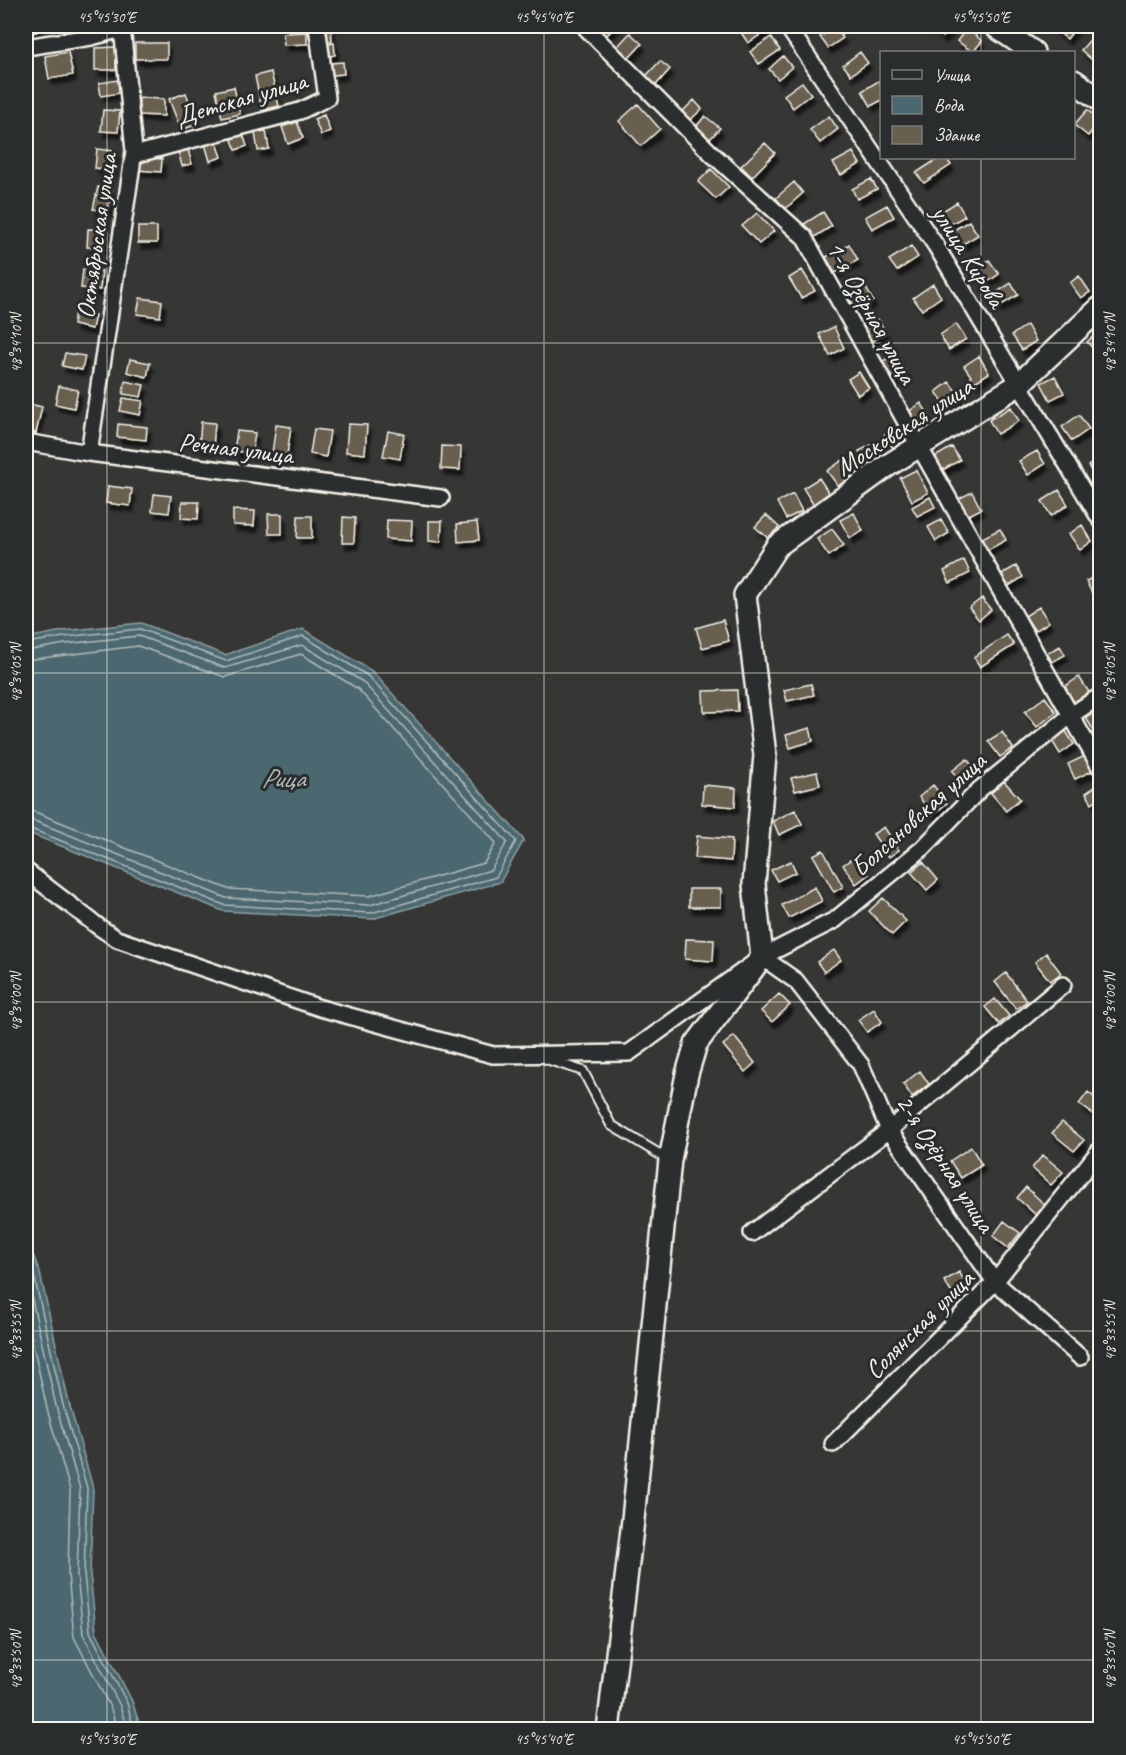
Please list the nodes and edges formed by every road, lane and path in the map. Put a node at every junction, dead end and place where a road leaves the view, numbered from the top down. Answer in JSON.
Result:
{"nodes":[{"id":1,"x":317,"y":26,"type":"edge"},
{"id":2,"x":787,"y":26,"type":"edge"},
{"id":3,"x":995,"y":26,"type":"edge"},
{"id":4,"x":122,"y":27,"type":"edge"},
{"id":5,"x":585,"y":28,"type":"dead end"},
{"id":6,"x":26,"y":47,"type":"edge"},
{"id":7,"x":1032,"y":51,"type":"edge"},
{"id":8,"x":1075,"y":82,"type":"edge"},
{"id":9,"x":1101,"y":100,"type":"edge"},
{"id":10,"x":134,"y":155,"type":"junction"},
{"id":11,"x":1101,"y":308,"type":"edge"},
{"id":12,"x":1018,"y":385,"type":"junction"},
{"id":13,"x":26,"y":442,"type":"edge"},
{"id":14,"x":919,"y":446,"type":"junction"},
{"id":15,"x":89,"y":453,"type":"junction"},
{"id":16,"x":441,"y":498,"type":"dead end"},
{"id":17,"x":1101,"y":519,"type":"edge"},
{"id":18,"x":1101,"y":696,"type":"edge"},
{"id":19,"x":1070,"y":716,"type":"junction"},
{"id":20,"x":1101,"y":767,"type":"edge"},
{"id":21,"x":26,"y":871,"type":"edge"},
{"id":22,"x":762,"y":957,"type":"junction"},
{"id":23,"x":1063,"y":986,"type":"dead end"},
{"id":24,"x":533,"y":1054,"type":"junction"},
{"id":25,"x":890,"y":1130,"type":"junction"},
{"id":26,"x":1101,"y":1150,"type":"edge"},
{"id":27,"x":670,"y":1160,"type":"junction"},
{"id":28,"x":752,"y":1233,"type":"dead end"},
{"id":29,"x":995,"y":1282,"type":"junction"},
{"id":30,"x":1080,"y":1357,"type":"dead end"},
{"id":31,"x":833,"y":1444,"type":"dead end"},
{"id":32,"x":608,"y":1730,"type":"edge"}],
"edges":[{"from":1,"to":10,"type":"street","name":"Детская улица"},
{"from":2,"to":12,"type":"street","name":"улица Кирова"},
{"from":3,"to":7,"type":"street"},
{"from":4,"to":6,"type":"street"},
{"from":4,"to":10,"type":"street","name":"Октябрьская улица"},
{"from":5,"to":14,"type":"street","name":"1-я Озёрная улица"},
{"from":8,"to":9,"type":"street"},
{"from":10,"to":15,"type":"street","name":"Октябрьская улица"},
{"from":11,"to":12,"type":"street","name":"Московская улица"},
{"from":12,"to":14,"type":"street","name":"Московская улица"},
{"from":12,"to":17,"type":"street","name":"улица Кирова"},
{"from":13,"to":15,"type":"street","name":"Речная улица"},
{"from":14,"to":19,"type":"street","name":"1-я Озёрная улица"},
{"from":14,"to":22,"type":"street","name":"Московская улица"},
{"from":15,"to":16,"type":"street","name":"Речная улица"},
{"from":18,"to":19,"type":"street","name":"Болсановская улица"},
{"from":19,"to":20,"type":"street","name":"1-я Озёрная улица"},
{"from":19,"to":22,"type":"street","name":"Болсановская улица"},
{"from":21,"to":24,"type":"street","name":"Болсановская улица"},
{"from":22,"to":24,"type":"street","name":"Болсановская улица"},
{"from":22,"to":25,"type":"street","name":"2-я Озёрная улица"},
{"from":22,"to":27,"type":"street"},
{"from":23,"to":25,"type":"street"},
{"from":24,"to":27,"type":"lane"},
{"from":25,"to":28,"type":"street"},
{"from":25,"to":29,"type":"street","name":"2-я Озёрная улица"},
{"from":26,"to":29,"type":"street","name":"Солянская улица"},
{"from":27,"to":32,"type":"street"},
{"from":29,"to":30,"type":"street","name":"2-я Озёрная улица"},
{"from":29,"to":31,"type":"street","name":"Солянская улица"}]}
